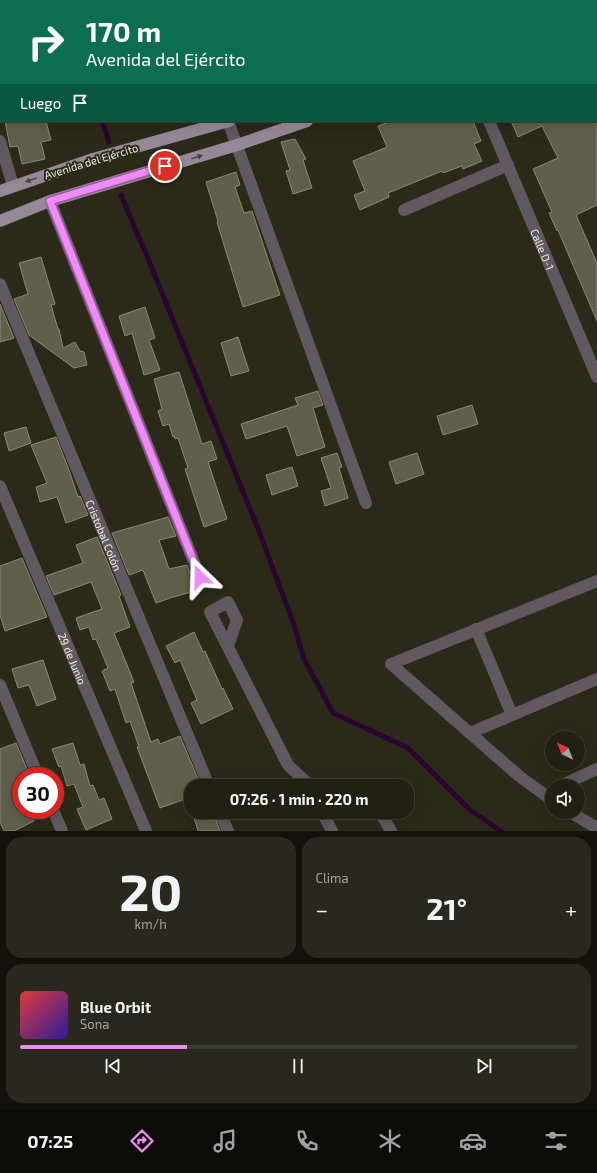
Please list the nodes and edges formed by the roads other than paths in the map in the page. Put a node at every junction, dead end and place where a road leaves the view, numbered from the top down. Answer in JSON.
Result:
{"nodes":[{"id":1,"x":224,"y":122,"type":"edge"},
{"id":2,"x":228,"y":122,"type":"edge"},
{"id":3,"x":304,"y":122,"type":"edge"},
{"id":4,"x":489,"y":122,"type":"edge"},
{"id":5,"x":0,"y":142,"type":"edge"},
{"id":6,"x":237,"y":145,"type":"junction"},
{"id":7,"x":508,"y":165,"type":"junction"},
{"id":8,"x":13,"y":186,"type":"junction"},
{"id":9,"x":0,"y":191,"type":"edge"},
{"id":10,"x":50,"y":201,"type":"junction"},
{"id":11,"x":404,"y":210,"type":"dead end"},
{"id":12,"x":0,"y":220,"type":"edge"},
{"id":13,"x":0,"y":284,"type":"edge"},
{"id":14,"x":597,"y":377,"type":"edge"},
{"id":15,"x":0,"y":486,"type":"edge"},
{"id":16,"x":366,"y":503,"type":"dead end"},
{"id":17,"x":200,"y":577,"type":"dead end"},
{"id":18,"x":597,"y":581,"type":"edge"},
{"id":19,"x":476,"y":629,"type":"junction"},
{"id":20,"x":228,"y":646,"type":"dead end"},
{"id":21,"x":597,"y":679,"type":"edge"},
{"id":22,"x":0,"y":685,"type":"edge"},
{"id":23,"x":512,"y":715,"type":"junction"},
{"id":24,"x":470,"y":733,"type":"junction"},
{"id":25,"x":34,"y":767,"type":"edge"},
{"id":26,"x":597,"y":769,"type":"edge"},
{"id":27,"x":206,"y":779,"type":"edge"},
{"id":28,"x":302,"y":779,"type":"edge"},
{"id":29,"x":575,"y":779,"type":"edge"},
{"id":30,"x":545,"y":792,"type":"edge"},
{"id":31,"x":57,"y":819,"type":"edge"},
{"id":32,"x":223,"y":819,"type":"edge"},
{"id":33,"x":326,"y":819,"type":"edge"},
{"id":34,"x":384,"y":819,"type":"edge"},
{"id":35,"x":582,"y":819,"type":"edge"},
{"id":36,"x":597,"y":828,"type":"edge"},
{"id":37,"x":62,"y":831,"type":"edge"},
{"id":38,"x":146,"y":831,"type":"edge"},
{"id":39,"x":228,"y":831,"type":"edge"},
{"id":40,"x":332,"y":831,"type":"edge"},
{"id":41,"x":391,"y":831,"type":"edge"}],
"edges":[{"from":1,"to":8,"type":"main road","name":"Avenida del Ejército","one_way":true},
{"from":2,"to":6,"type":"street"},
{"from":3,"to":6,"type":"main road"},
{"from":4,"to":7,"type":"street","name":"Calle D-1"},
{"from":5,"to":8,"type":"street"},
{"from":10,"to":6,"type":"main road","one_way":true},
{"from":6,"to":16,"type":"street"},
{"from":7,"to":11,"type":"street"},
{"from":7,"to":14,"type":"street","name":"Calle D-1"},
{"from":8,"to":9,"type":"main road","name":"Avenida del Ejército"},
{"from":10,"to":12,"type":"main road"},
{"from":10,"to":17,"type":"street"},
{"from":13,"to":27,"type":"street","name":"Cristobal Colón"},
{"from":15,"to":38,"type":"street","name":"29 de Junio"},
{"from":18,"to":19,"type":"street"},
{"from":19,"to":23,"type":"street"},
{"from":19,"to":24,"type":"street"},
{"from":20,"to":28,"type":"street"},
{"from":21,"to":23,"type":"street"},
{"from":22,"to":25,"type":"street"},
{"from":23,"to":24,"type":"street"},
{"from":24,"to":30,"type":"street"},
{"from":26,"to":29,"type":"street"},
{"from":31,"to":37,"type":"street"},
{"from":32,"to":39,"type":"street"},
{"from":33,"to":40,"type":"street"},
{"from":34,"to":41,"type":"street"},
{"from":35,"to":36,"type":"street"}]}
